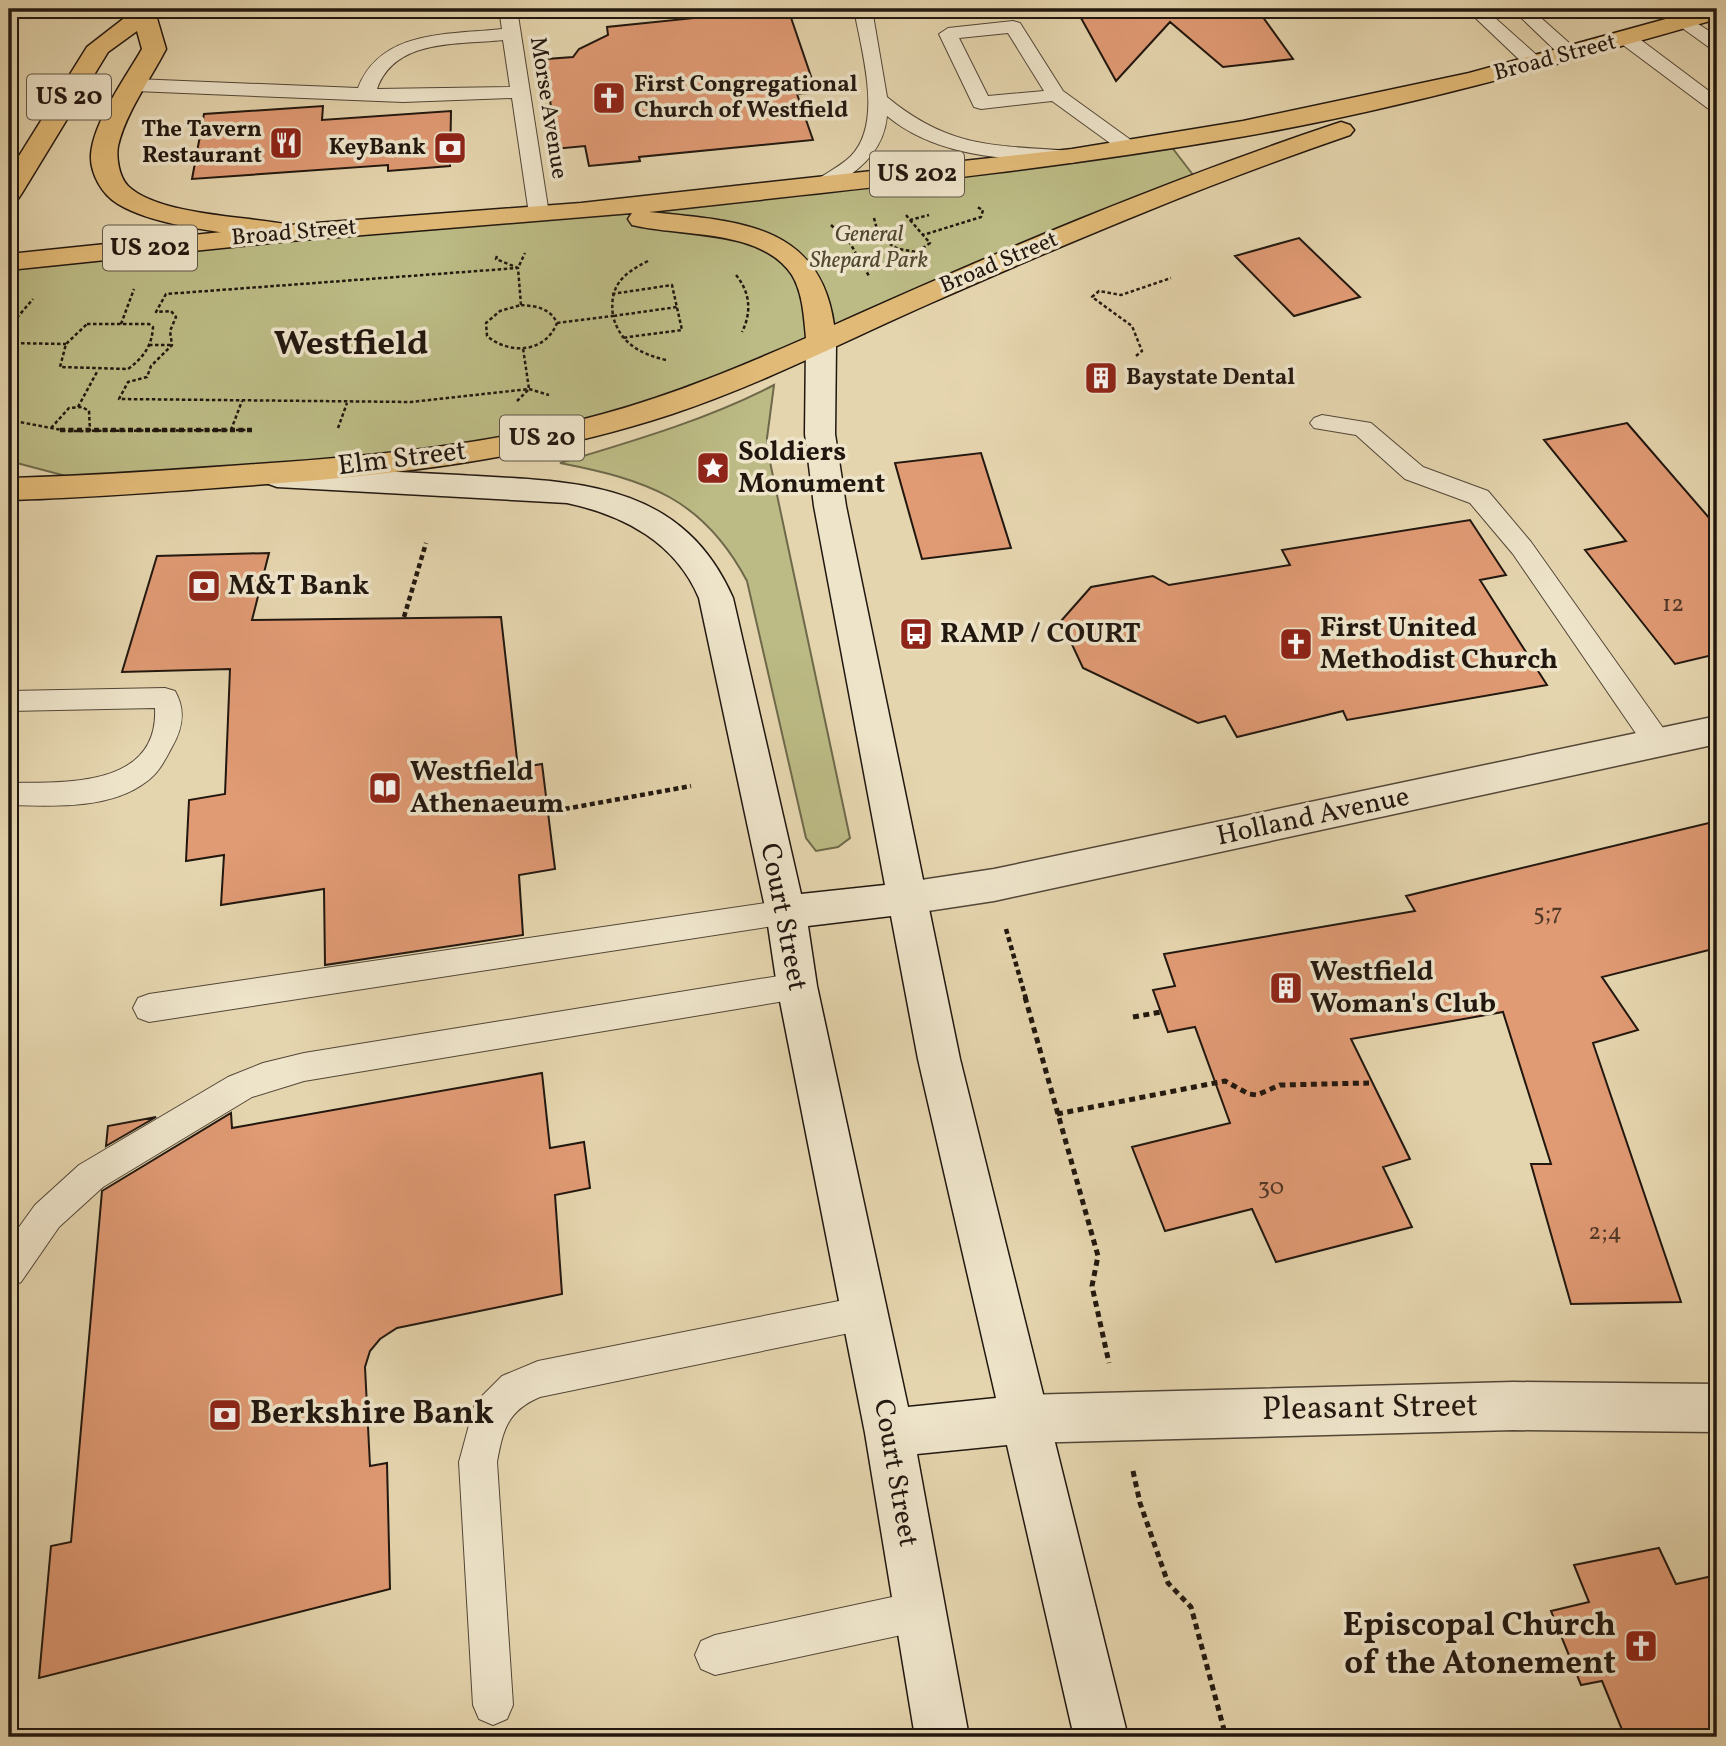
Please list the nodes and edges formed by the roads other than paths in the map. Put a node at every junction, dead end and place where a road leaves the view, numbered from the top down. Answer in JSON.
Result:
{"nodes":[{"id":1,"x":508,"y":9,"type":"edge"},
{"id":2,"x":863,"y":9,"type":"edge"},
{"id":3,"x":1475,"y":9,"type":"edge"},
{"id":4,"x":1521,"y":9,"type":"edge"},
{"id":5,"x":146,"y":12,"type":"edge"},
{"id":6,"x":1717,"y":12,"type":"edge"},
{"id":7,"x":1684,"y":21,"type":"junction"},
{"id":8,"x":512,"y":33,"type":"junction"},
{"id":9,"x":1626,"y":38,"type":"junction"},
{"id":10,"x":1717,"y":44,"type":"edge"},
{"id":11,"x":1569,"y":53,"type":"junction"},
{"id":12,"x":1534,"y":63,"type":"junction"},
{"id":13,"x":1473,"y":80,"type":"junction"},
{"id":14,"x":135,"y":85,"type":"junction"},
{"id":15,"x":521,"y":92,"type":"junction"},
{"id":16,"x":366,"y":93,"type":"junction"},
{"id":17,"x":1056,"y":95,"type":"junction"},
{"id":18,"x":878,"y":99,"type":"junction"},
{"id":19,"x":1717,"y":106,"type":"edge"},
{"id":20,"x":1128,"y":147,"type":"junction"},
{"id":21,"x":1072,"y":157,"type":"junction"},
{"id":22,"x":822,"y":185,"type":"junction"},
{"id":23,"x":9,"y":193,"type":"edge"},
{"id":24,"x":581,"y":211,"type":"junction"},
{"id":25,"x":539,"y":214,"type":"junction"},
{"id":26,"x":290,"y":233,"type":"junction"},
{"id":27,"x":9,"y":262,"type":"edge"},
{"id":28,"x":821,"y":344,"type":"junction"},
{"id":29,"x":1322,"y":423,"type":"dead end"},
{"id":30,"x":250,"y":475,"type":"junction"},
{"id":31,"x":10,"y":485,"type":"edge"},
{"id":32,"x":9,"y":701,"type":"edge"},
{"id":33,"x":1717,"y":730,"type":"edge"},
{"id":34,"x":1658,"y":743,"type":"junction"},
{"id":35,"x":9,"y":794,"type":"edge"},
{"id":36,"x":908,"y":898,"type":"junction"},
{"id":37,"x":786,"y":912,"type":"junction"},
{"id":38,"x":797,"y":986,"type":"junction"},
{"id":39,"x":149,"y":1008,"type":"dead end"},
{"id":40,"x":9,"y":1270,"type":"edge"},
{"id":41,"x":864,"y":1313,"type":"junction"},
{"id":42,"x":1717,"y":1408,"type":"edge"},
{"id":43,"x":1023,"y":1419,"type":"junction"},
{"id":44,"x":889,"y":1433,"type":"junction"},
{"id":45,"x":920,"y":1611,"type":"junction"},
{"id":46,"x":715,"y":1655,"type":"dead end"},
{"id":47,"x":493,"y":1705,"type":"dead end"},
{"id":48,"x":942,"y":1737,"type":"edge"},
{"id":49,"x":1101,"y":1737,"type":"edge"}],
"edges":[{"from":1,"to":8,"type":"lane","name":"Morse Avenue"},
{"from":2,"to":18,"type":"lane"},
{"from":3,"to":12,"type":"lane"},
{"from":4,"to":11,"type":"lane"},
{"from":5,"to":14,"type":"main road","number":"US 20"},
{"from":5,"to":23,"type":"main road","number":"US 20"},
{"from":6,"to":7,"type":"main road","name":"Broad Street","number":"US 202"},
{"from":7,"to":9,"type":"main road","name":"Broad Street","number":"US 202"},
{"from":7,"to":10,"type":"lane"},
{"from":8,"to":15,"type":"lane","name":"Morse Avenue"},
{"from":8,"to":16,"type":"lane"},
{"from":9,"to":11,"type":"main road","name":"Broad Street","number":"US 202"},
{"from":9,"to":19,"type":"lane"},
{"from":11,"to":12,"type":"main road","name":"Broad Street","number":"US 202"},
{"from":12,"to":13,"type":"main road","name":"Broad Street","number":"US 202"},
{"from":13,"to":20,"type":"main road","name":"Broad Street","number":"US 202"},
{"from":13,"to":28,"type":"main road","name":"Broad Street","number":"US 202"},
{"from":14,"to":16,"type":"lane"},
{"from":14,"to":26,"type":"main road","number":"US 20"},
{"from":15,"to":16,"type":"lane"},
{"from":15,"to":25,"type":"lane","name":"Morse Avenue"},
{"from":17,"to":17,"type":"lane"},
{"from":17,"to":20,"type":"lane"},
{"from":18,"to":21,"type":"lane"},
{"from":18,"to":22,"type":"lane"},
{"from":20,"to":21,"type":"main road","name":"Broad Street","number":"US 202"},
{"from":21,"to":22,"type":"main road","name":"Broad Street","number":"US 202"},
{"from":22,"to":24,"type":"main road","name":"Broad Street","number":"US 202"},
{"from":24,"to":25,"type":"main road","name":"Broad Street","number":"US 20"},
{"from":24,"to":28,"type":"main road","name":"Broad Street","number":"US 20"},
{"from":25,"to":26,"type":"main road","name":"Broad Street","number":"US 20"},
{"from":26,"to":27,"type":"main road","name":"Broad Street","number":"US 202"},
{"from":28,"to":30,"type":"main road","name":"Elm Street","number":"US 20"},
{"from":28,"to":36,"type":"main road"},
{"from":29,"to":34,"type":"lane"},
{"from":30,"to":31,"type":"main road","name":"Elm Street","number":"US 20"},
{"from":30,"to":37,"type":"main road","name":"Court Street"},
{"from":32,"to":35,"type":"lane"},
{"from":33,"to":34,"type":"main road","name":"Holland Avenue"},
{"from":34,"to":36,"type":"main road","name":"Holland Avenue"},
{"from":36,"to":37,"type":"main road","name":"Holland Avenue"},
{"from":36,"to":43,"type":"main road"},
{"from":37,"to":38,"type":"main road","name":"Court Street"},
{"from":37,"to":39,"type":"lane"},
{"from":38,"to":40,"type":"lane"},
{"from":38,"to":41,"type":"main road","name":"Court Street"},
{"from":41,"to":44,"type":"main road","name":"Court Street"},
{"from":41,"to":47,"type":"lane"},
{"from":42,"to":43,"type":"main road","name":"Pleasant Street"},
{"from":43,"to":44,"type":"main road","name":"Pleasant Street"},
{"from":43,"to":49,"type":"main road"},
{"from":44,"to":45,"type":"main road","name":"Court Street"},
{"from":45,"to":46,"type":"lane"},
{"from":45,"to":48,"type":"main road","name":"Court Street"}]}
